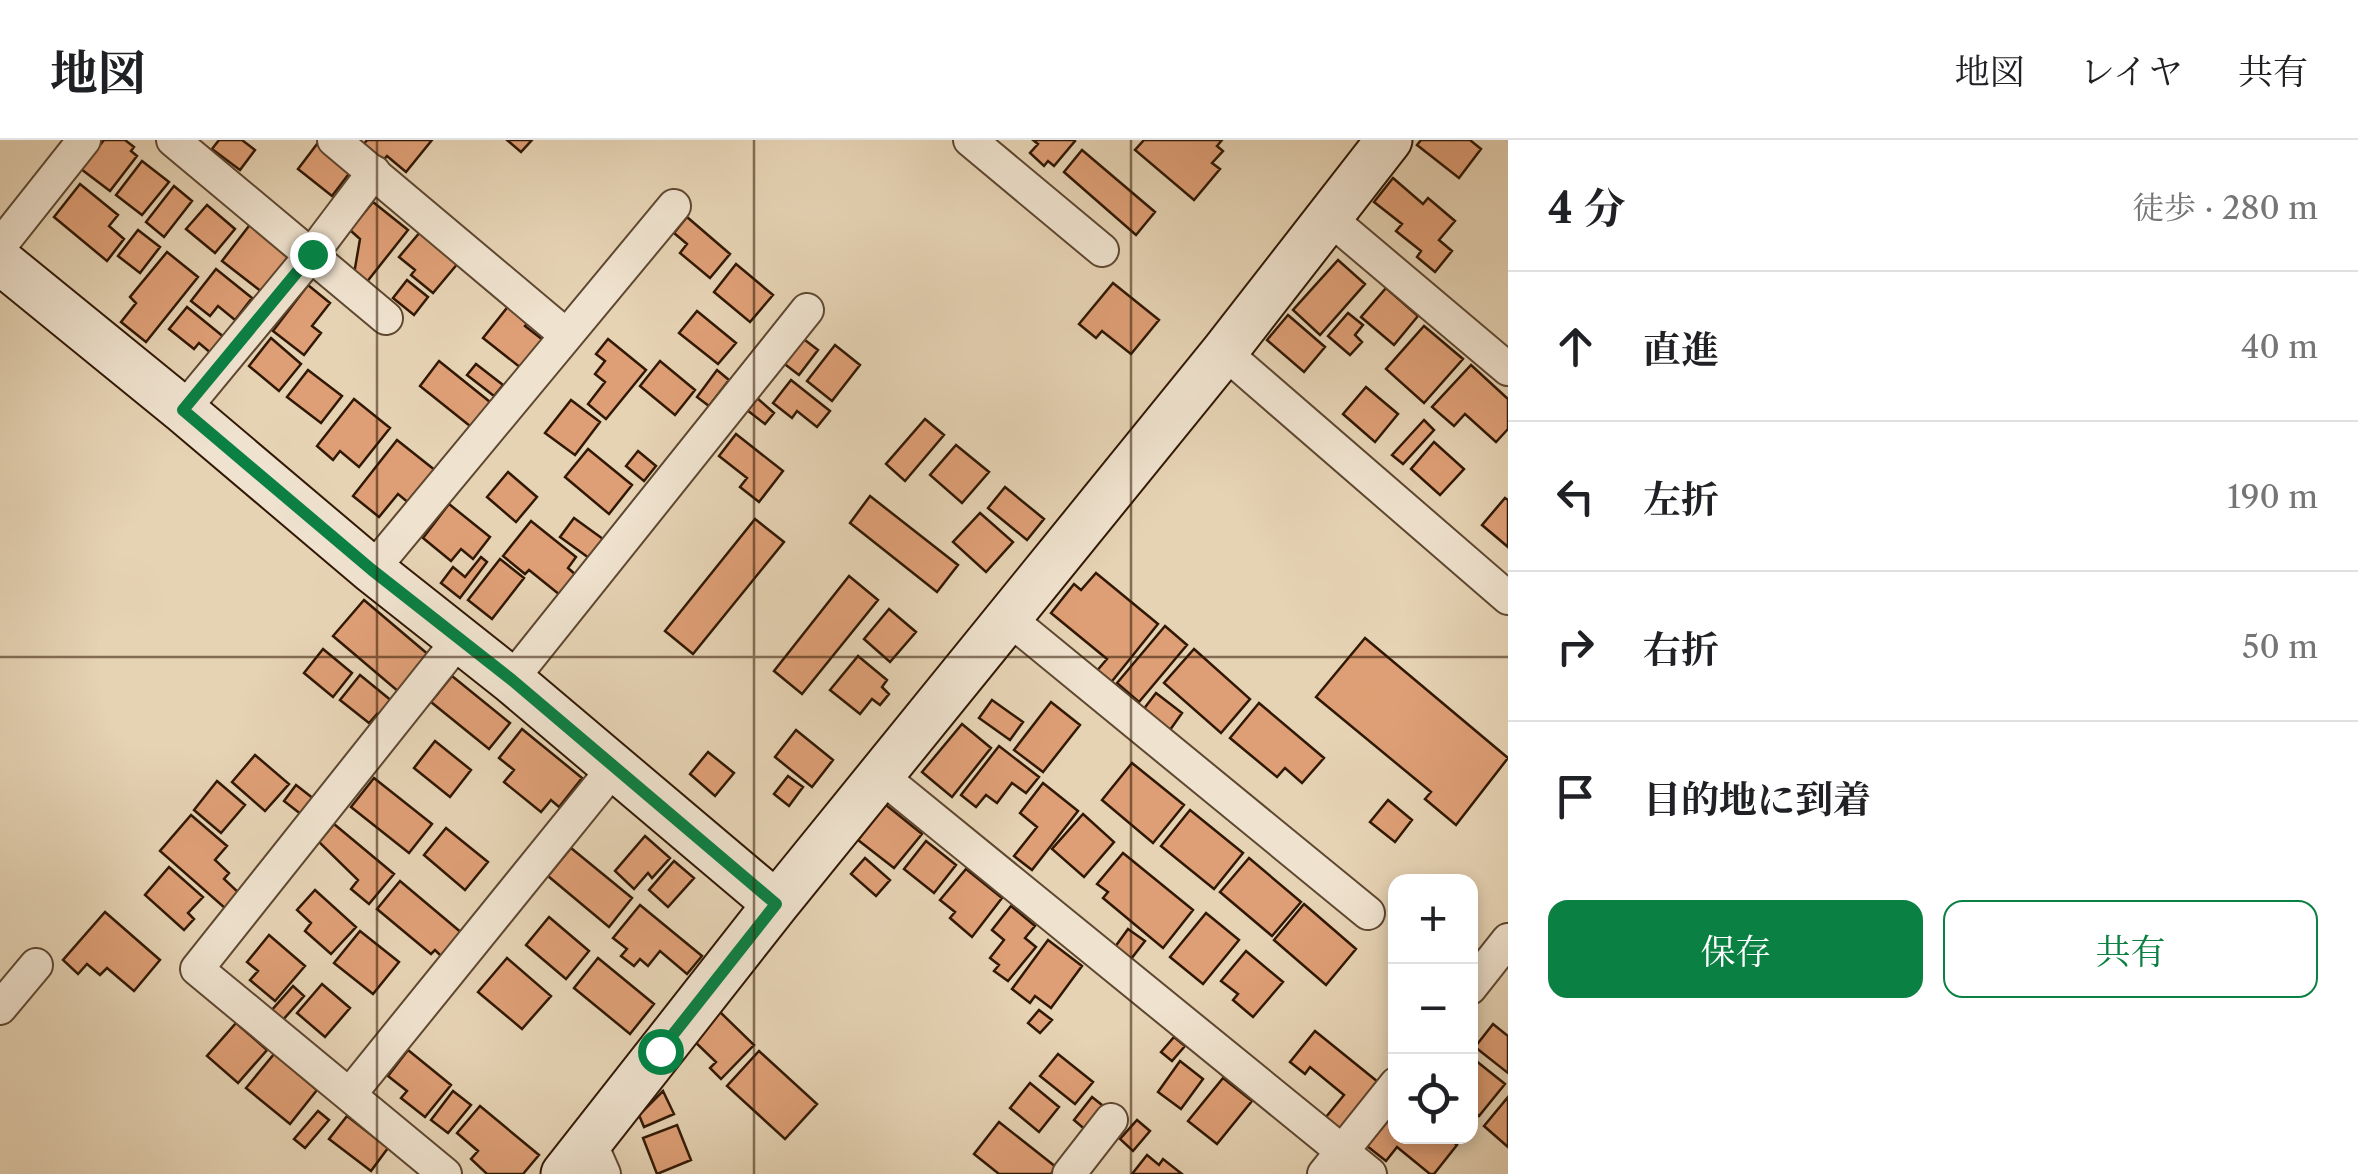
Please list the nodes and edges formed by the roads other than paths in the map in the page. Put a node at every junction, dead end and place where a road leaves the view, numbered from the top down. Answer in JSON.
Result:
{"nodes":[{"id":1,"x":84,"y":140,"type":"edge"},
{"id":2,"x":173,"y":140,"type":"edge"},
{"id":3,"x":334,"y":140,"type":"edge"},
{"id":4,"x":970,"y":140,"type":"edge"},
{"id":5,"x":1368,"y":147,"type":"edge"},
{"id":6,"x":374,"y":172,"type":"junction"},
{"id":7,"x":674,"y":206,"type":"dead end"},
{"id":8,"x":1328,"y":217,"type":"junction"},
{"id":9,"x":0,"y":246,"type":"edge"},
{"id":10,"x":1102,"y":250,"type":"dead end"},
{"id":11,"x":312,"y":254,"type":"junction"},
{"id":12,"x":0,"y":261,"type":"edge"},
{"id":13,"x":807,"y":310,"type":"dead end"},
{"id":14,"x":386,"y":318,"type":"dead end"},
{"id":15,"x":566,"y":336,"type":"junction"},
{"id":16,"x":1224,"y":352,"type":"junction"},
{"id":17,"x":1508,"y":369,"type":"edge"},
{"id":18,"x":183,"y":410,"type":"junction"},
{"id":19,"x":372,"y":570,"type":"junction"},
{"id":20,"x":1508,"y":598,"type":"edge"},
{"id":21,"x":1008,"y":618,"type":"junction"},
{"id":22,"x":458,"y":641,"type":"junction"},
{"id":23,"x":512,"y":680,"type":"junction"},
{"id":24,"x":614,"y":768,"type":"junction"},
{"id":25,"x":881,"y":776,"type":"junction"},
{"id":26,"x":776,"y":904,"type":"junction"},
{"id":27,"x":1368,"y":913,"type":"dead end"},
{"id":28,"x":1508,"y":940,"type":"edge"},
{"id":29,"x":36,"y":964,"type":"dead end"},
{"id":30,"x":1478,"y":978,"type":"edge"},
{"id":31,"x":0,"y":1008,"type":"edge"},
{"id":32,"x":350,"y":1094,"type":"junction"},
{"id":33,"x":1388,"y":1094,"type":"edge"},
{"id":34,"x":1111,"y":1120,"type":"dead end"},
{"id":35,"x":586,"y":1163,"type":"edge"},
{"id":36,"x":1333,"y":1163,"type":"edge"},
{"id":37,"x":445,"y":1174,"type":"edge"},
{"id":38,"x":1068,"y":1174,"type":"edge"},
{"id":39,"x":1370,"y":1174,"type":"edge"}],
"edges":[{"from":1,"to":9,"type":"street"},
{"from":2,"to":11,"type":"street"},
{"from":3,"to":6,"type":"street"},
{"from":4,"to":10,"type":"street"},
{"from":5,"to":8,"type":"street"},
{"from":6,"to":11,"type":"street"},
{"from":6,"to":15,"type":"street"},
{"from":7,"to":15,"type":"street"},
{"from":8,"to":16,"type":"street"},
{"from":8,"to":17,"type":"street"},
{"from":11,"to":14,"type":"street"},
{"from":11,"to":18,"type":"street"},
{"from":12,"to":18,"type":"street"},
{"from":13,"to":23,"type":"street"},
{"from":15,"to":19,"type":"street"},
{"from":16,"to":20,"type":"street"},
{"from":16,"to":21,"type":"street"},
{"from":18,"to":19,"type":"street"},
{"from":19,"to":22,"type":"street"},
{"from":21,"to":25,"type":"street"},
{"from":21,"to":27,"type":"street"},
{"from":22,"to":23,"type":"street"},
{"from":22,"to":32,"type":"street"},
{"from":23,"to":24,"type":"street"},
{"from":24,"to":26,"type":"street"},
{"from":24,"to":32,"type":"street"},
{"from":25,"to":26,"type":"street"},
{"from":25,"to":36,"type":"street"},
{"from":26,"to":35,"type":"street"},
{"from":28,"to":30,"type":"street"},
{"from":29,"to":31,"type":"street"},
{"from":32,"to":37,"type":"street"},
{"from":33,"to":36,"type":"street"},
{"from":34,"to":38,"type":"street"},
{"from":36,"to":39,"type":"street"}]}
